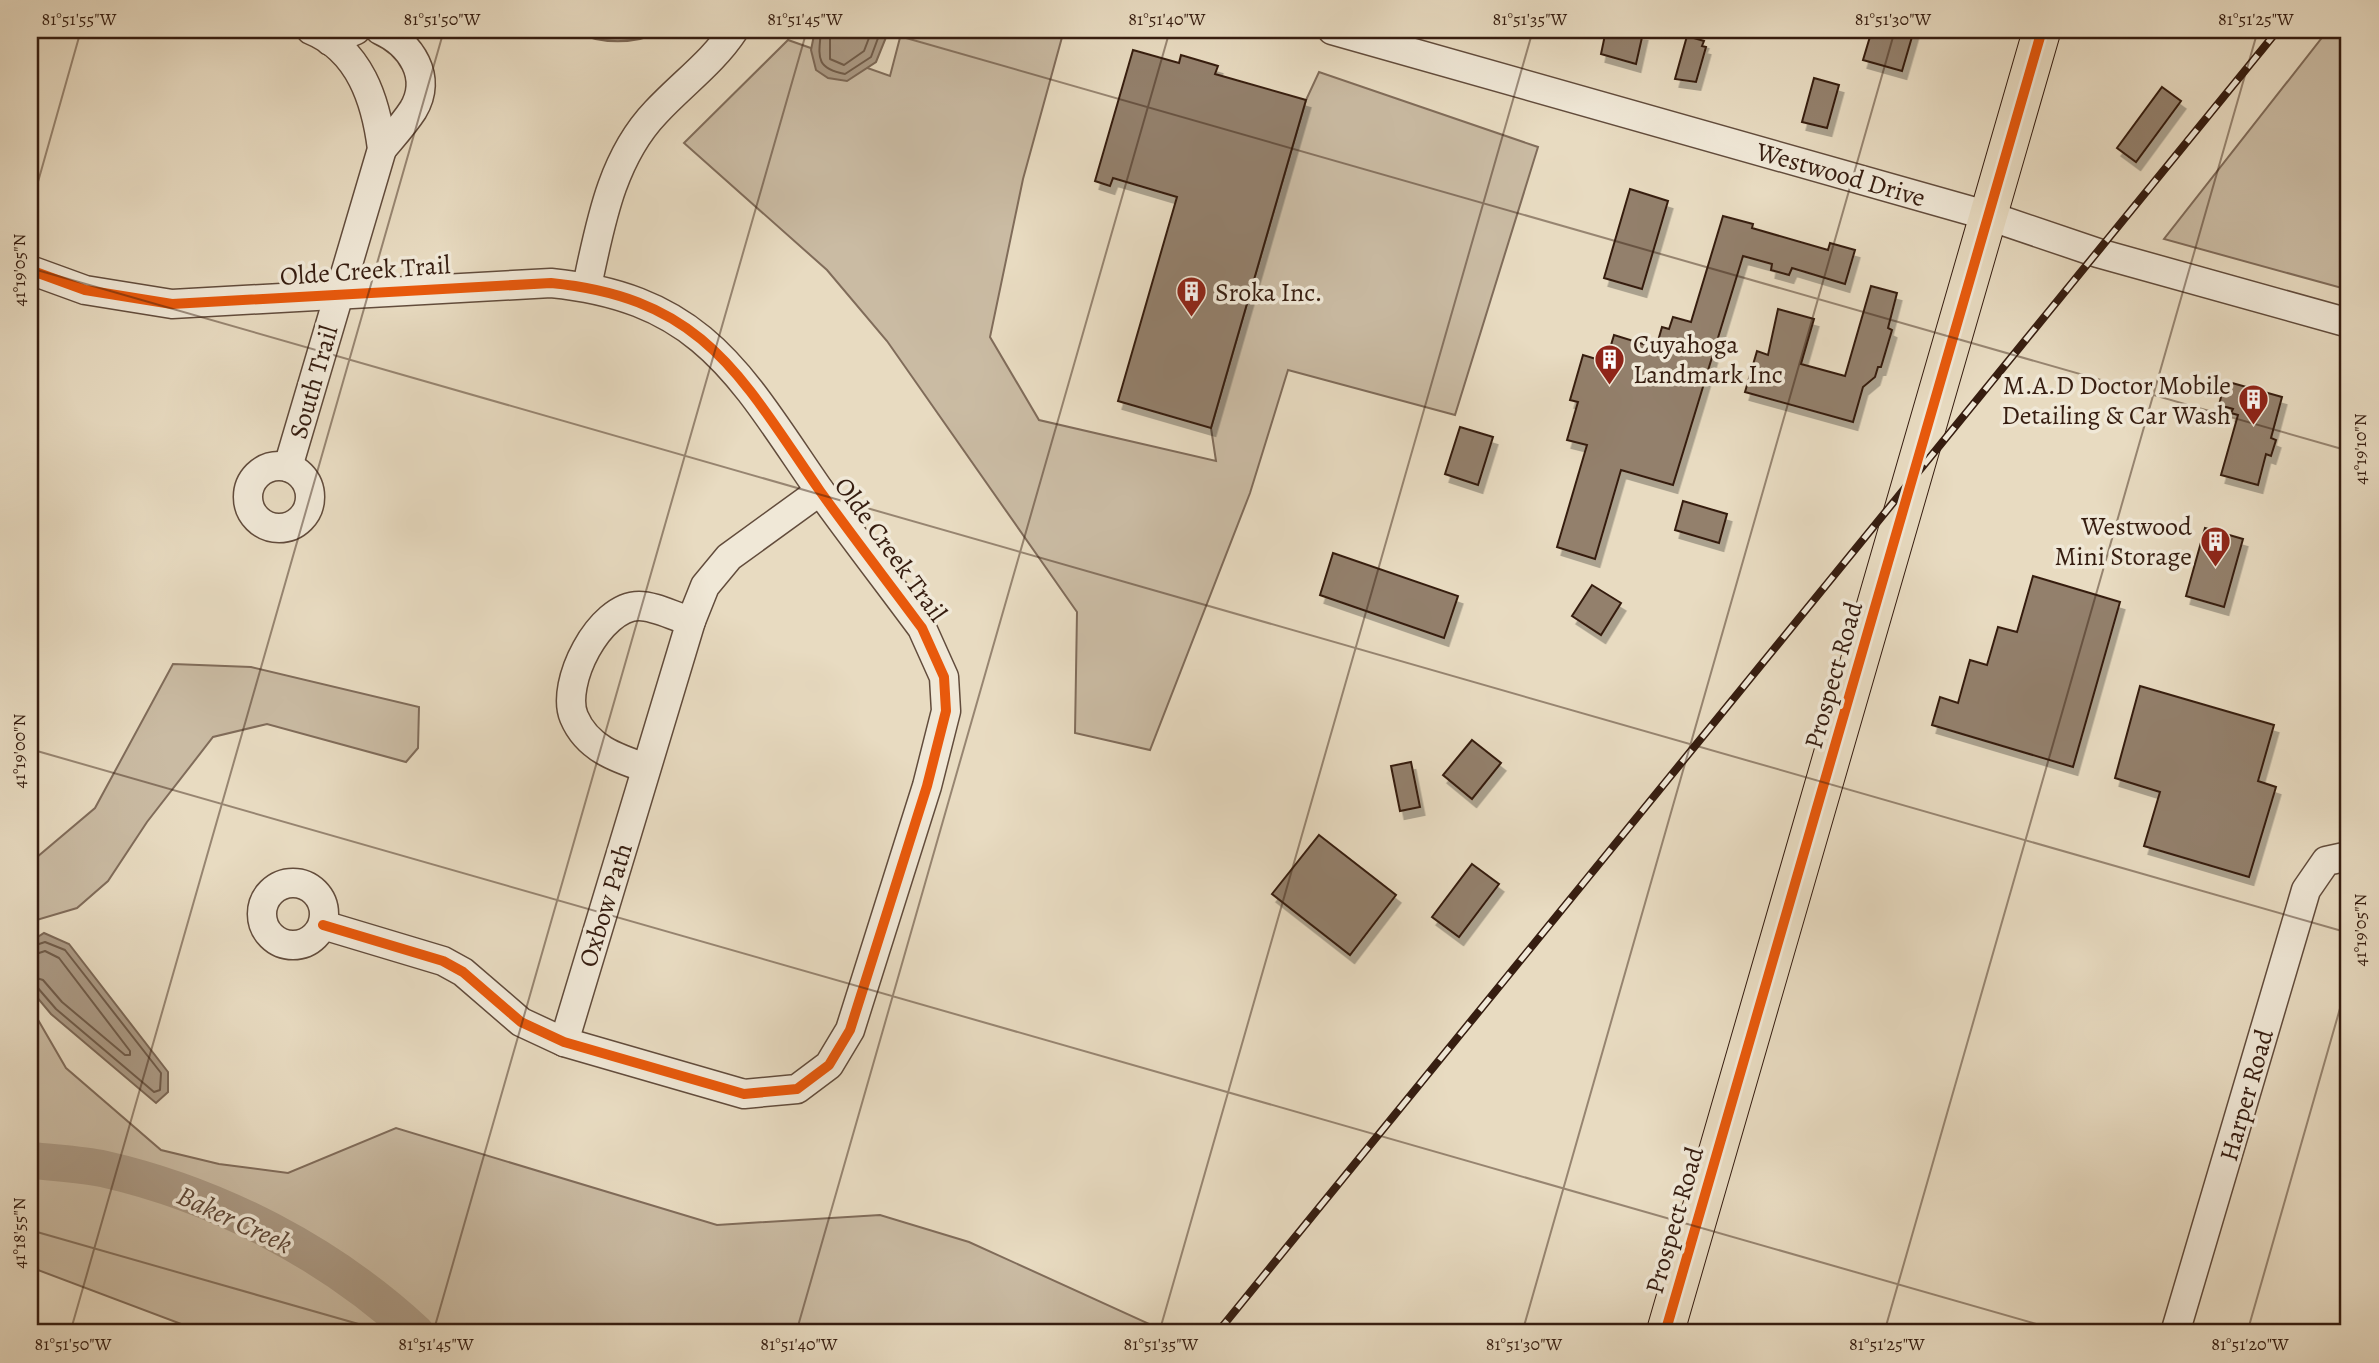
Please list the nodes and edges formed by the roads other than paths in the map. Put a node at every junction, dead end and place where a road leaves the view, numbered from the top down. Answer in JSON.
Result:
{"nodes":[{"id":1,"x":356,"y":30,"type":"edge"},
{"id":2,"x":380,"y":30,"type":"edge"},
{"id":3,"x":734,"y":30,"type":"edge"},
{"id":4,"x":1332,"y":30,"type":"edge"},
{"id":5,"x":2042,"y":30,"type":"edge"},
{"id":6,"x":320,"y":35,"type":"edge"},
{"id":7,"x":382,"y":149,"type":"junction"},
{"id":8,"x":1989,"y":215,"type":"junction"},
{"id":9,"x":30,"y":270,"type":"edge"},
{"id":10,"x":587,"y":286,"type":"junction"},
{"id":11,"x":338,"y":296,"type":"junction"},
{"id":12,"x":2349,"y":323,"type":"edge"},
{"id":13,"x":288,"y":467,"type":"dead end"},
{"id":14,"x":820,"y":491,"type":"junction"},
{"id":15,"x":691,"y":621,"type":"junction"},
{"id":16,"x":646,"y":768,"type":"junction"},
{"id":17,"x":2338,"y":859,"type":"edge"},
{"id":18,"x":323,"y":925,"type":"dead end"},
{"id":19,"x":564,"y":1042,"type":"junction"},
{"id":20,"x":1665,"y":1333,"type":"edge"},
{"id":21,"x":2175,"y":1333,"type":"edge"}],
"edges":[{"from":1,"to":6,"type":"street"},
{"from":2,"to":7,"type":"street"},
{"from":3,"to":10,"type":"street"},
{"from":4,"to":8,"type":"street","name":"Westwood Drive"},
{"from":5,"to":8,"type":"main road","name":"Prospect Road"},
{"from":6,"to":7,"type":"street"},
{"from":7,"to":11,"type":"street","name":"South Trail"},
{"from":8,"to":12,"type":"street","name":"Westwood Drive"},
{"from":8,"to":20,"type":"main road","name":"Prospect Road"},
{"from":9,"to":11,"type":"street","name":"Olde Creek Trail"},
{"from":10,"to":11,"type":"street","name":"Olde Creek Trail"},
{"from":10,"to":14,"type":"street","name":"Olde Creek Trail"},
{"from":11,"to":13,"type":"street","name":"South Trail"},
{"from":14,"to":15,"type":"street","name":"Oxbow Path"},
{"from":14,"to":19,"type":"street","name":"Olde Creek Trail"},
{"from":15,"to":16,"type":"street","name":"Oxbow Path"},
{"from":15,"to":16,"type":"street"},
{"from":16,"to":19,"type":"street","name":"Oxbow Path"},
{"from":17,"to":21,"type":"street","name":"Harper Road"},
{"from":18,"to":19,"type":"street","name":"Olde Creek Trail"}]}
